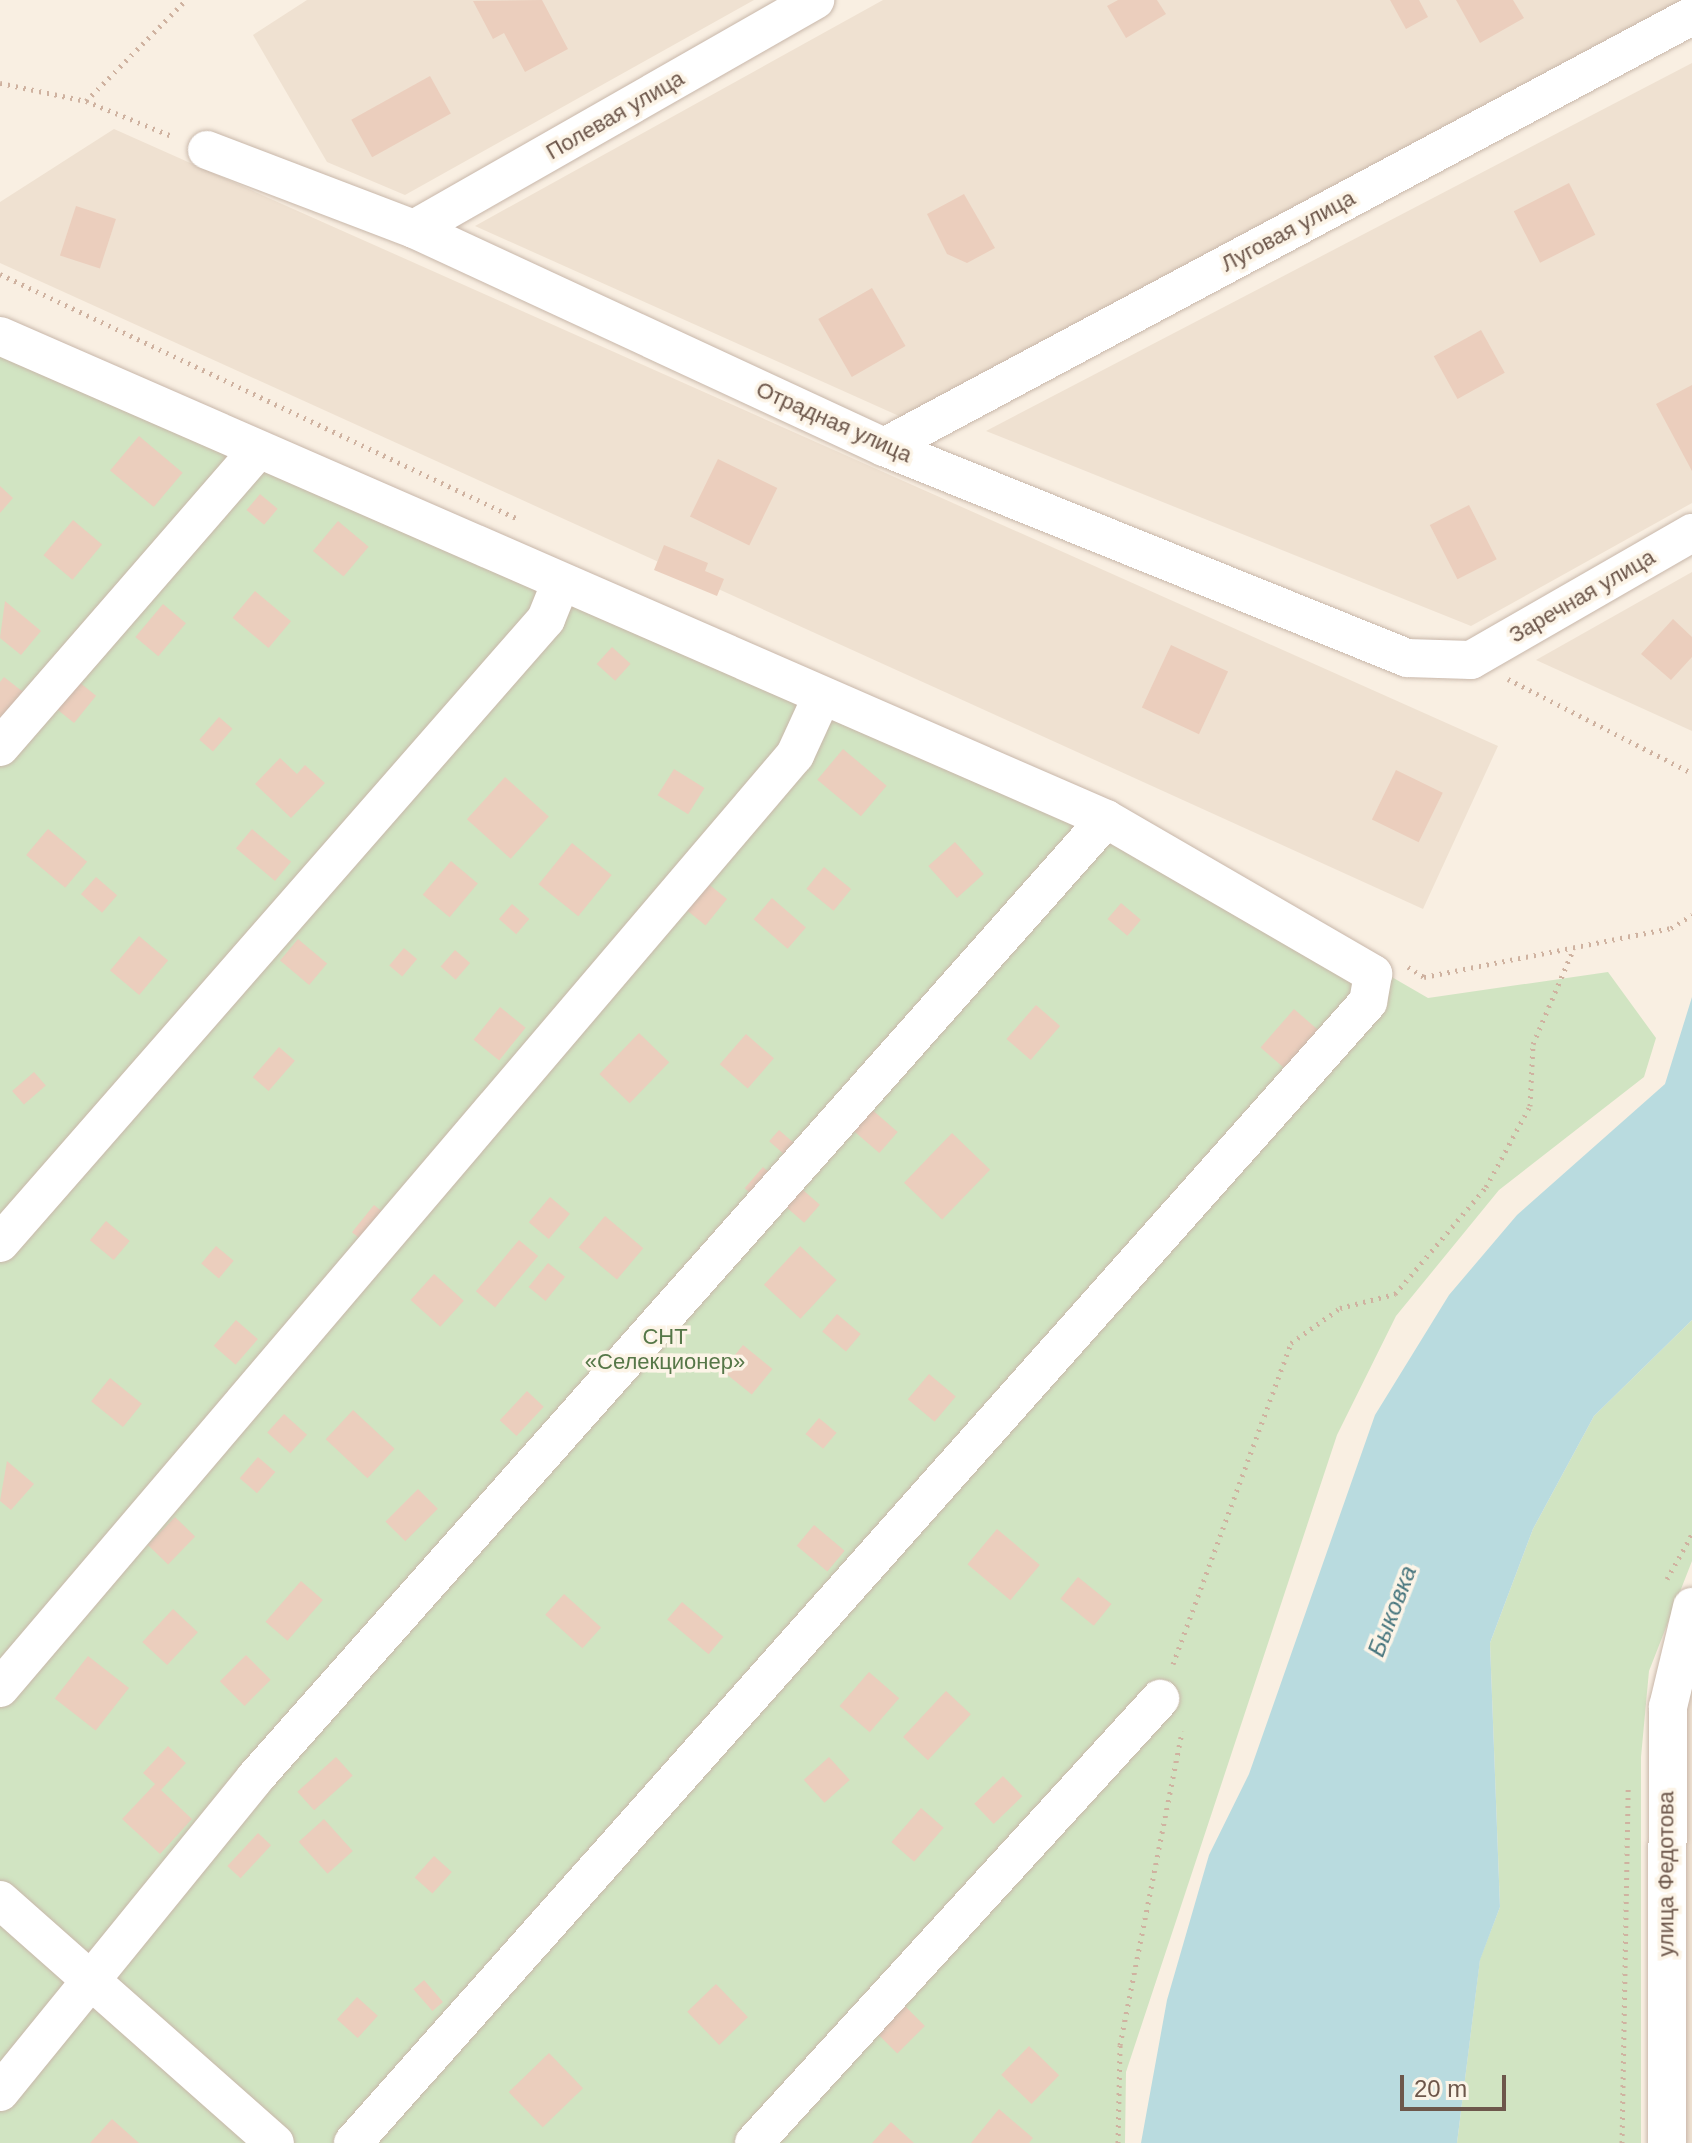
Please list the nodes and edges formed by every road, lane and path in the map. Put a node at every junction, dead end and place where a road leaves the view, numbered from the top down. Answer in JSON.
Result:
{"nodes":[{"id":1,"x":186,"y":0,"type":"edge"},
{"id":2,"x":815,"y":0,"type":"edge"},
{"id":3,"x":1692,"y":16,"type":"edge"},
{"id":4,"x":0,"y":83,"type":"edge"},
{"id":5,"x":86,"y":101,"type":"junction"},
{"id":6,"x":207,"y":150,"type":"joint"},
{"id":7,"x":414,"y":229,"type":"junction"},
{"id":8,"x":0,"y":336,"type":"edge"},
{"id":9,"x":884,"y":447,"type":"junction"},
{"id":10,"x":257,"y":451,"type":"junction"},
{"id":11,"x":1692,"y":533,"type":"edge"},
{"id":12,"x":560,"y":585,"type":"junction"},
{"id":13,"x":1471,"y":660,"type":"junction"},
{"id":14,"x":822,"y":696,"type":"junction"},
{"id":15,"x":0,"y":747,"type":"edge"},
{"id":16,"x":1692,"y":773,"type":"edge"},
{"id":17,"x":1106,"y":819,"type":"junction"},
{"id":18,"x":1574,"y":947,"type":"dead end"},
{"id":19,"x":0,"y":1243,"type":"edge"},
{"id":20,"x":1692,"y":1607,"type":"edge"},
{"id":21,"x":0,"y":1688,"type":"edge"},
{"id":22,"x":1160,"y":1699,"type":"junction"},
{"id":23,"x":1680,"y":1701,"type":"edge"},
{"id":24,"x":1628,"y":1775,"type":"dead end"},
{"id":25,"x":0,"y":1900,"type":"edge"},
{"id":26,"x":90,"y":1982,"type":"junction"},
{"id":27,"x":0,"y":2092,"type":"edge"},
{"id":28,"x":275,"y":2143,"type":"edge"},
{"id":29,"x":353,"y":2143,"type":"edge"},
{"id":30,"x":754,"y":2143,"type":"edge"},
{"id":31,"x":1118,"y":2143,"type":"edge"},
{"id":32,"x":1622,"y":2143,"type":"edge"},
{"id":33,"x":1667,"y":2143,"type":"edge"}],
"edges":[{"from":1,"to":5,"type":"path"},
{"from":2,"to":7,"type":"street","name":"Полевая улица"},
{"from":3,"to":9,"type":"street","name":"Луговая улица"},
{"from":4,"to":5,"type":"path"},
{"from":5,"to":6,"type":"path"},
{"from":6,"to":7,"type":"street","name":"Отрадная улица"},
{"from":7,"to":9,"type":"street","name":"Отрадная улица"},
{"from":8,"to":10,"type":"street"},
{"from":9,"to":13,"type":"street","name":"Отрадная улица"},
{"from":10,"to":12,"type":"street"},
{"from":10,"to":15,"type":"street"},
{"from":11,"to":13,"type":"street","name":"Заречная улица"},
{"from":12,"to":14,"type":"street"},
{"from":12,"to":19,"type":"street"},
{"from":13,"to":16,"type":"path"},
{"from":14,"to":17,"type":"street"},
{"from":14,"to":21,"type":"street"},
{"from":17,"to":26,"type":"street"},
{"from":17,"to":29,"type":"street"},
{"from":18,"to":22,"type":"path"},
{"from":20,"to":23,"type":"street","name":"улица Федотова"},
{"from":22,"to":30,"type":"street"},
{"from":22,"to":31,"type":"path"},
{"from":23,"to":33,"type":"street","name":"улица Федотова"},
{"from":24,"to":32,"type":"path"},
{"from":25,"to":26,"type":"street"},
{"from":26,"to":27,"type":"street"},
{"from":26,"to":28,"type":"street"}]}
